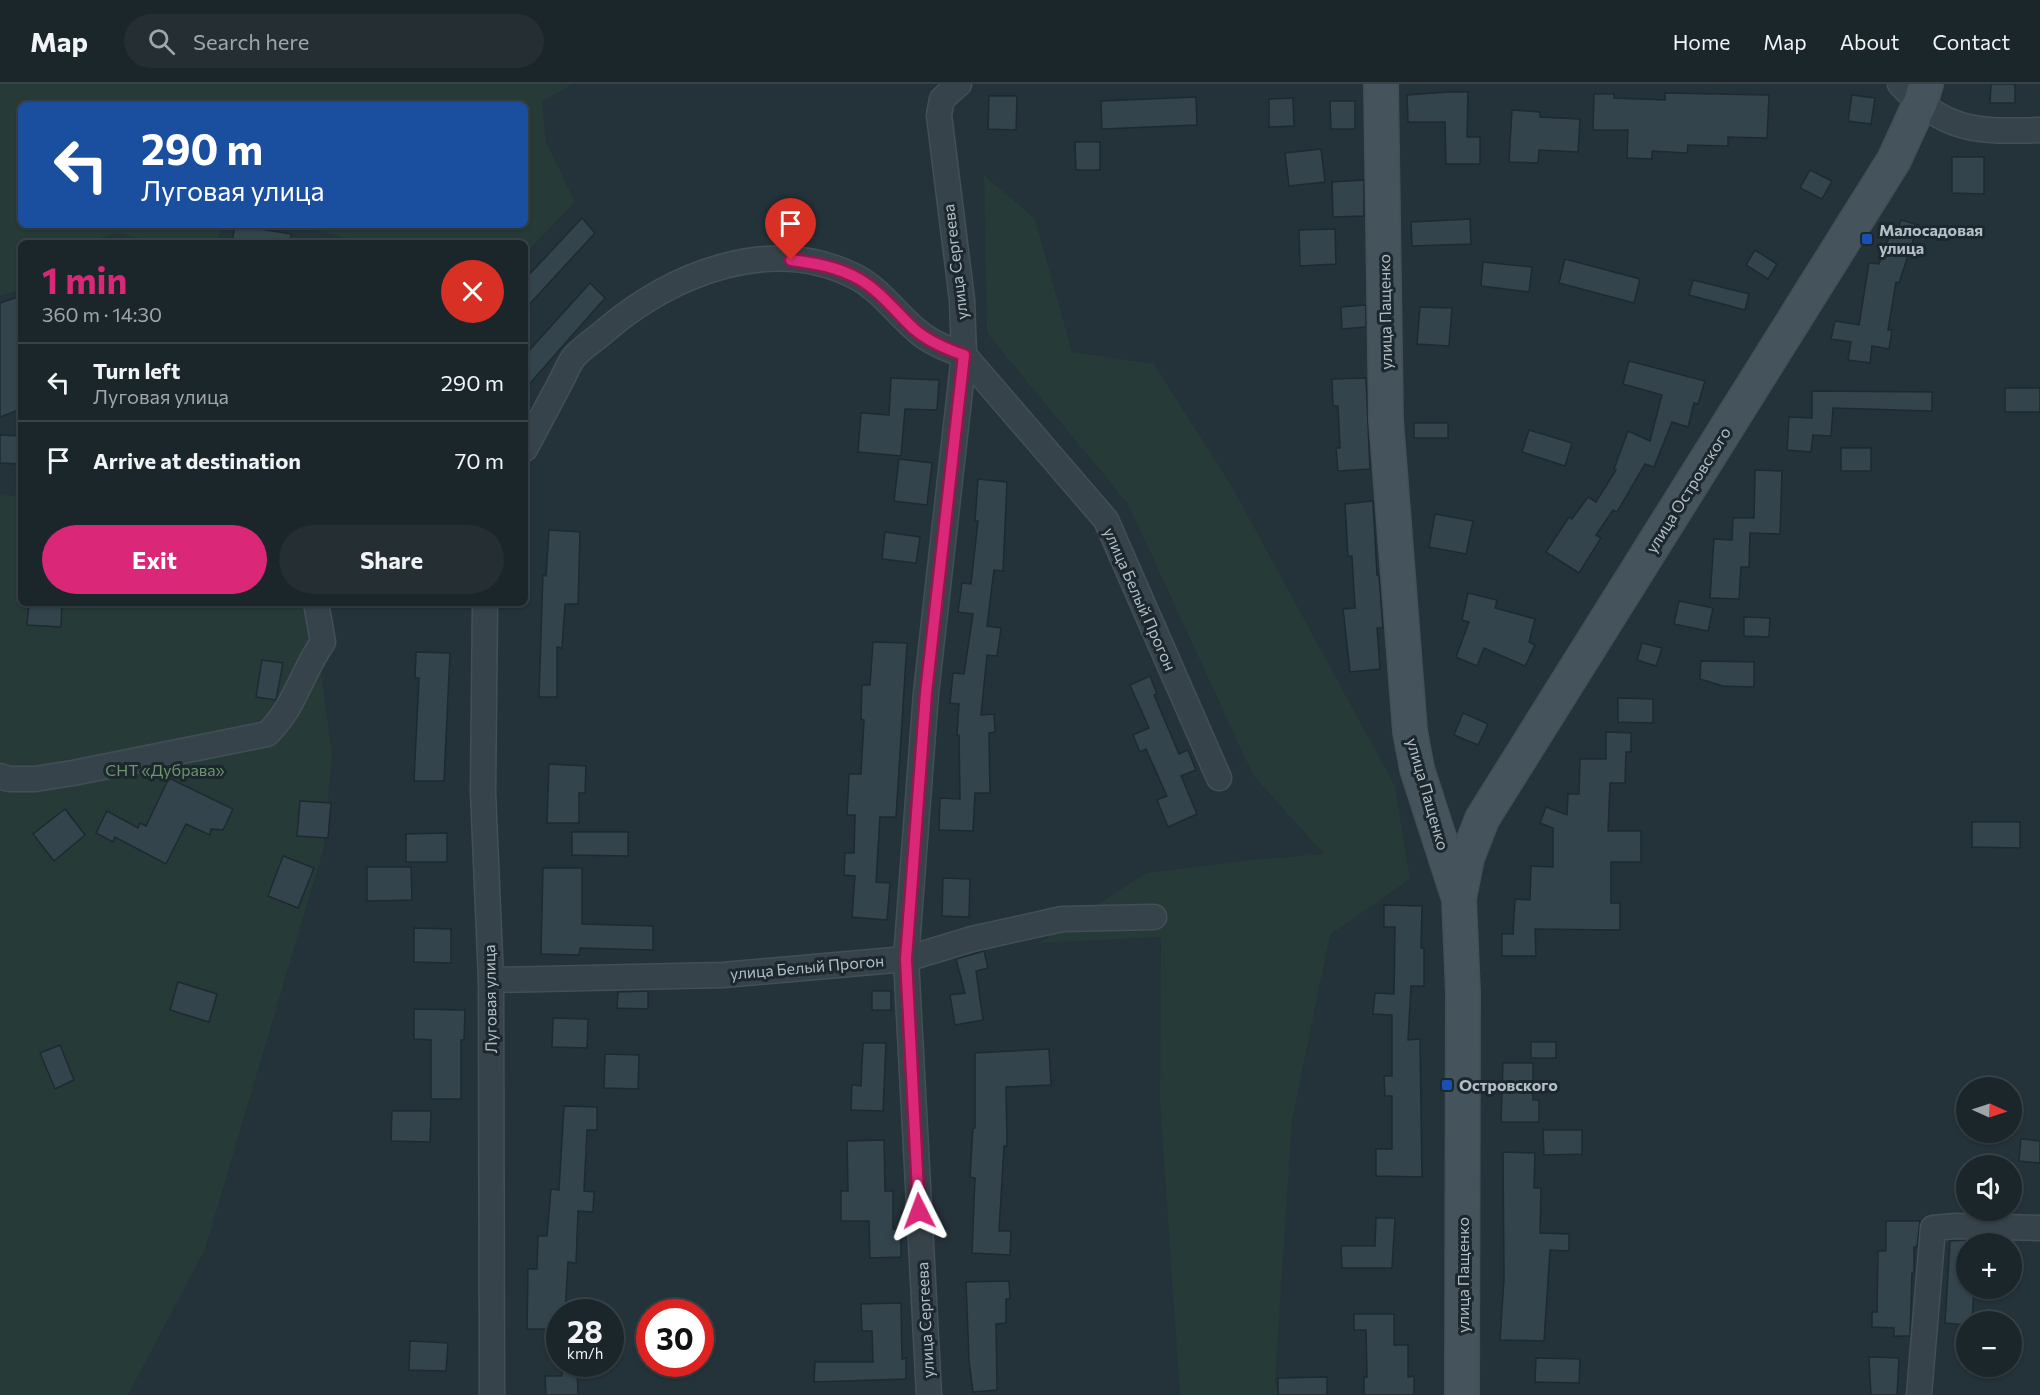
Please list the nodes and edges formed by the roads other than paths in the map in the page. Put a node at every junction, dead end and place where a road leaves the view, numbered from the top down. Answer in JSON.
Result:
{"nodes":[{"id":1,"x":1381,"y":84,"type":"edge"},
{"id":2,"x":951,"y":91,"type":"edge"},
{"id":3,"x":1915,"y":91,"type":"edge"},
{"id":4,"x":2040,"y":130,"type":"edge"},
{"id":5,"x":964,"y":355,"type":"junction"},
{"id":6,"x":528,"y":443,"type":"edge"},
{"id":7,"x":316,"y":606,"type":"edge"},
{"id":8,"x":484,"y":606,"type":"edge"},
{"id":9,"x":0,"y":776,"type":"edge"},
{"id":10,"x":1219,"y":778,"type":"dead end"},
{"id":11,"x":1459,"y":899,"type":"junction"},
{"id":12,"x":1154,"y":916,"type":"dead end"},
{"id":13,"x":906,"y":959,"type":"junction"},
{"id":14,"x":491,"y":980,"type":"junction"},
{"id":15,"x":2040,"y":1228,"type":"edge"},
{"id":16,"x":492,"y":1395,"type":"edge"},
{"id":17,"x":929,"y":1395,"type":"edge"},
{"id":18,"x":1462,"y":1395,"type":"edge"},
{"id":19,"x":1919,"y":1395,"type":"edge"}],
"edges":[{"from":1,"to":11,"type":"street","name":"улица Пащенко"},
{"from":2,"to":5,"type":"street","name":"улица Сергеева"},
{"from":3,"to":4,"type":"street"},
{"from":3,"to":11,"type":"street","name":"улица Островского"},
{"from":5,"to":6,"type":"street"},
{"from":5,"to":10,"type":"street","name":"улица Белый Прогон"},
{"from":5,"to":13,"type":"street","name":"улица Сергеева"},
{"from":7,"to":9,"type":"street"},
{"from":8,"to":14,"type":"street","name":"Луговая улица"},
{"from":11,"to":18,"type":"street","name":"улица Пащенко"},
{"from":12,"to":13,"type":"street","name":"улица Белый Прогон"},
{"from":13,"to":14,"type":"street","name":"улица Белый Прогон"},
{"from":13,"to":17,"type":"street","name":"улица Сергеева"},
{"from":14,"to":16,"type":"street","name":"Луговая улица"},
{"from":15,"to":19,"type":"street"}]}
